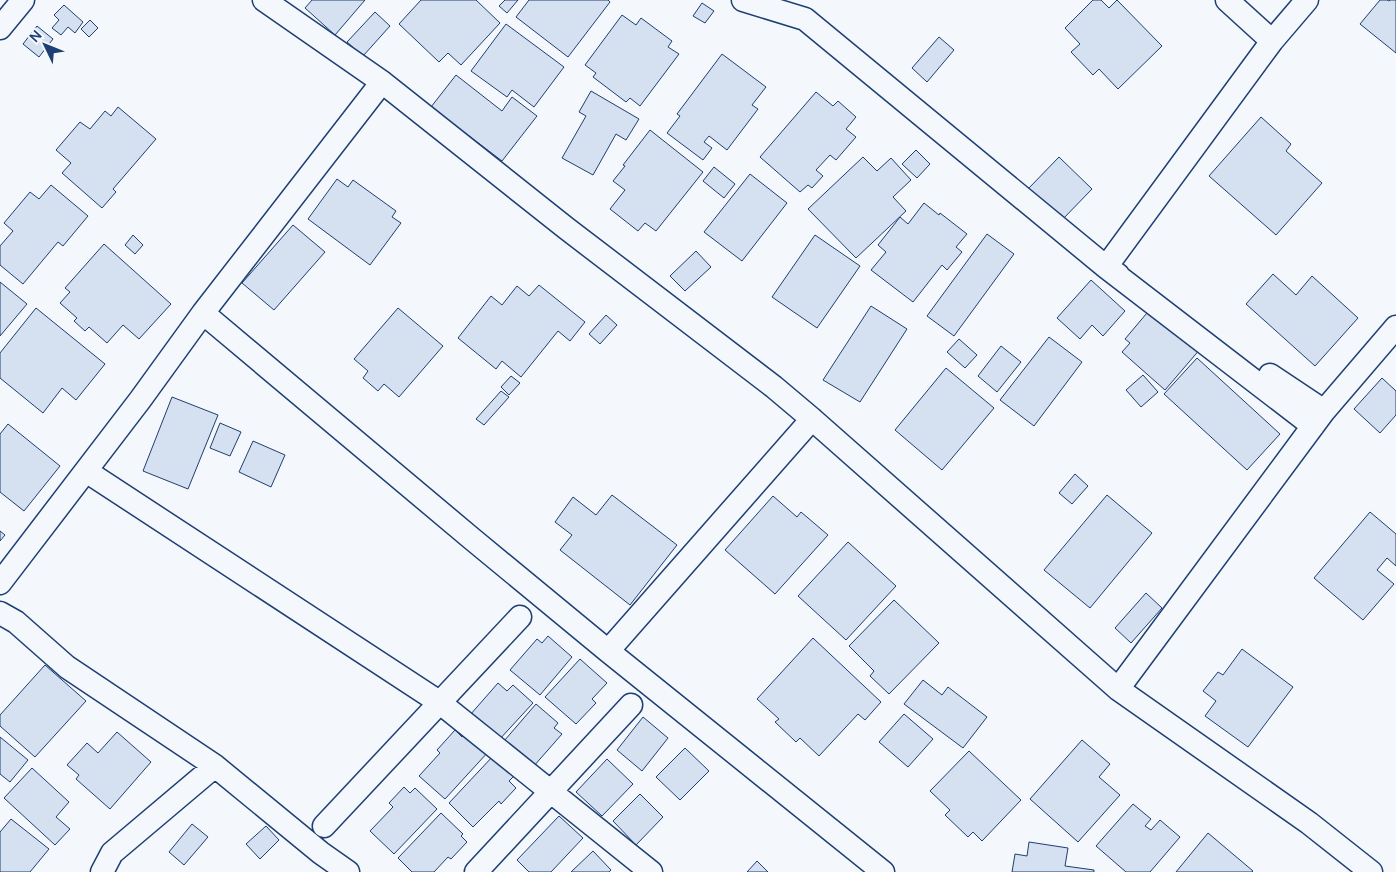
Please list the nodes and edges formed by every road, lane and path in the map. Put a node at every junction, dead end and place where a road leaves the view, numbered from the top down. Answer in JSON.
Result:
{"nodes":[{"id":1,"x":23,"y":0,"type":"edge"},
{"id":2,"x":264,"y":0,"type":"edge"},
{"id":3,"x":744,"y":0,"type":"edge"},
{"id":4,"x":1227,"y":0,"type":"edge"},
{"id":5,"x":1307,"y":0,"type":"edge"},
{"id":6,"x":1,"y":23,"type":"edge"},
{"id":7,"x":1272,"y":41,"type":"junction"},
{"id":8,"x":382,"y":82,"type":"junction"},
{"id":9,"x":1106,"y":267,"type":"junction"},
{"id":10,"x":203,"y":313,"type":"junction"},
{"id":11,"x":1396,"y":327,"type":"edge"},
{"id":12,"x":812,"y":418,"type":"junction"},
{"id":13,"x":1319,"y":418,"type":"junction"},
{"id":14,"x":86,"y":471,"type":"junction"},
{"id":15,"x":0,"y":583,"type":"edge"},
{"id":16,"x":0,"y":613,"type":"edge"},
{"id":17,"x":520,"y":617,"type":"dead end"},
{"id":18,"x":608,"y":651,"type":"junction"},
{"id":19,"x":1118,"y":689,"type":"junction"},
{"id":20,"x":439,"y":702,"type":"junction"},
{"id":21,"x":631,"y":705,"type":"dead end"},
{"id":22,"x":215,"y":766,"type":"junction"},
{"id":23,"x":550,"y":792,"type":"junction"},
{"id":24,"x":324,"y":826,"type":"dead end"},
{"id":25,"x":102,"y":872,"type":"edge"},
{"id":26,"x":348,"y":872,"type":"edge"},
{"id":27,"x":476,"y":872,"type":"edge"},
{"id":28,"x":651,"y":872,"type":"edge"},
{"id":29,"x":882,"y":872,"type":"edge"},
{"id":30,"x":1371,"y":872,"type":"edge"}],
"edges":[{"from":1,"to":6,"type":"street"},
{"from":2,"to":8,"type":"street"},
{"from":3,"to":9,"type":"street"},
{"from":4,"to":7,"type":"street"},
{"from":5,"to":7,"type":"street"},
{"from":7,"to":9,"type":"street"},
{"from":8,"to":10,"type":"street"},
{"from":8,"to":12,"type":"street"},
{"from":9,"to":13,"type":"street"},
{"from":10,"to":14,"type":"street"},
{"from":10,"to":18,"type":"street"},
{"from":11,"to":13,"type":"street"},
{"from":12,"to":18,"type":"street"},
{"from":12,"to":19,"type":"street"},
{"from":13,"to":19,"type":"street"},
{"from":14,"to":15,"type":"street"},
{"from":14,"to":20,"type":"street"},
{"from":16,"to":22,"type":"street"},
{"from":17,"to":20,"type":"street"},
{"from":18,"to":29,"type":"street"},
{"from":19,"to":30,"type":"street"},
{"from":20,"to":23,"type":"street"},
{"from":20,"to":24,"type":"street"},
{"from":21,"to":23,"type":"street"},
{"from":22,"to":25,"type":"street"},
{"from":22,"to":26,"type":"street"},
{"from":23,"to":27,"type":"street"},
{"from":23,"to":28,"type":"street"}]}
